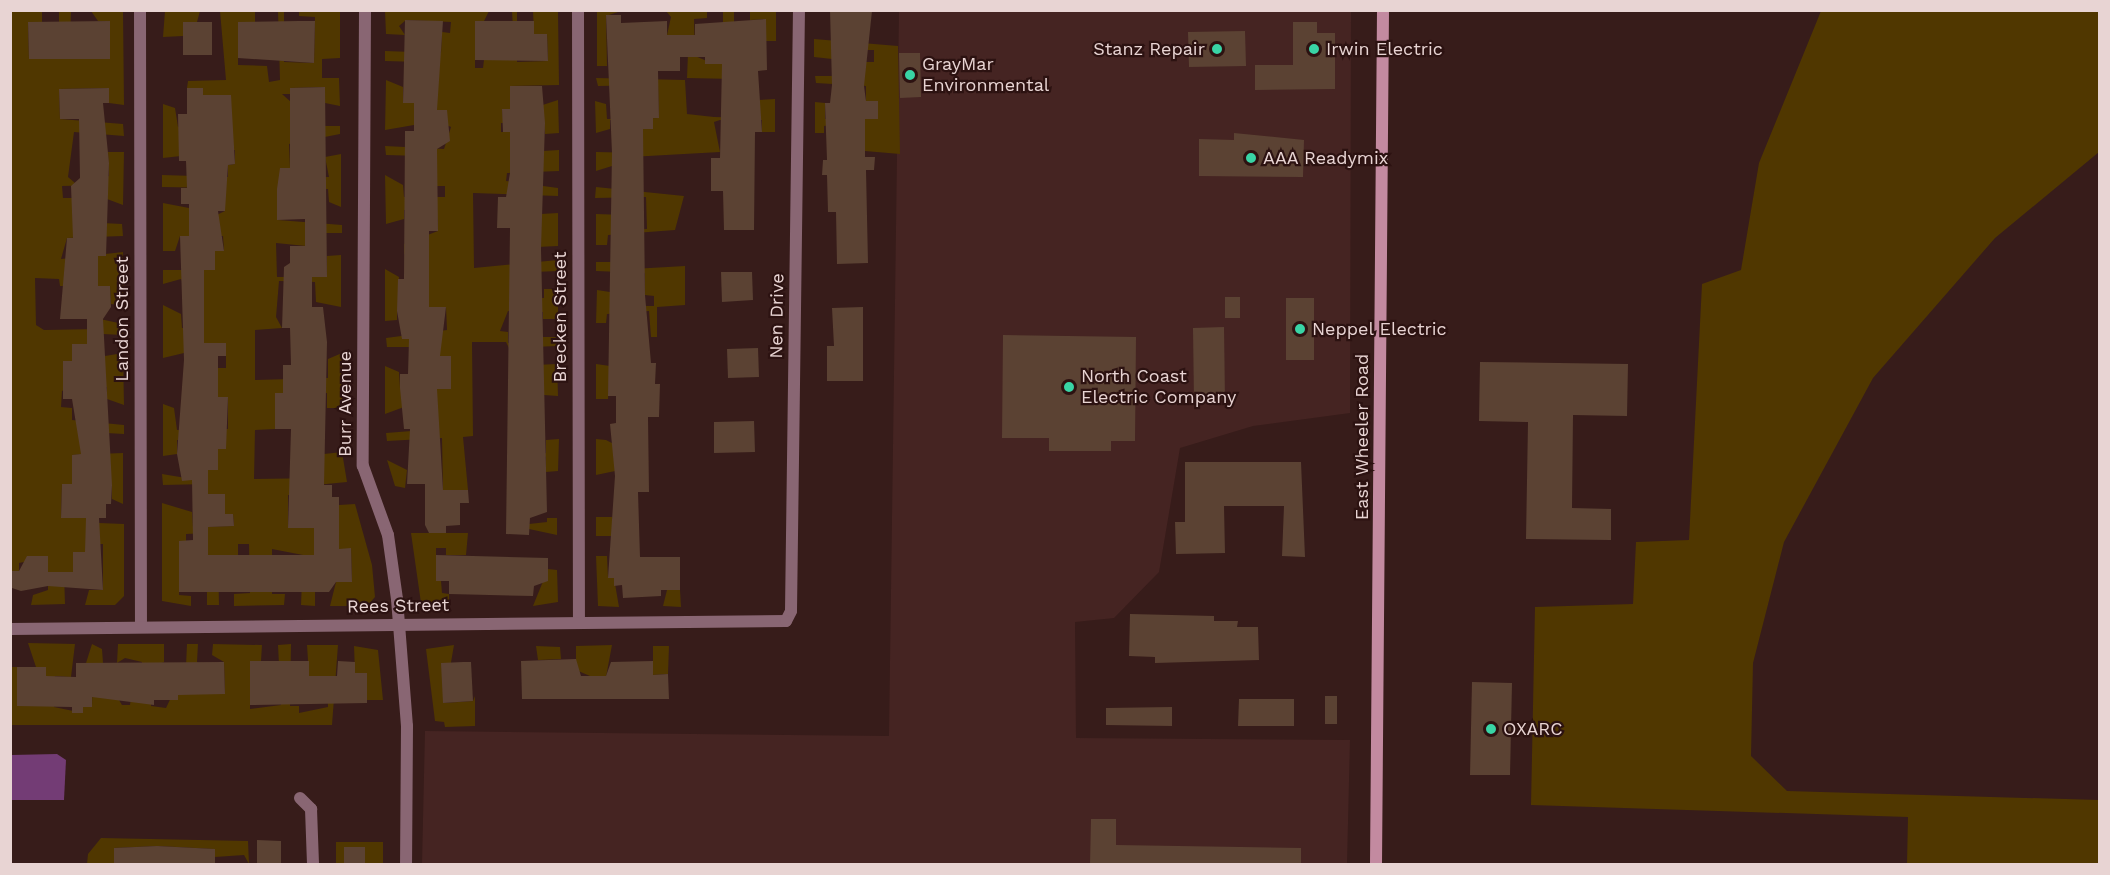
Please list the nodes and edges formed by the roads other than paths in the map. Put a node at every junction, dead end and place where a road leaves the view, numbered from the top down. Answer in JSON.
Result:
{"nodes":[{"id":1,"x":140,"y":10,"type":"edge"},
{"id":2,"x":365,"y":10,"type":"edge"},
{"id":3,"x":578,"y":10,"type":"edge"},
{"id":4,"x":799,"y":10,"type":"edge"},
{"id":5,"x":1383,"y":10,"type":"edge"},
{"id":6,"x":786,"y":621,"type":"joint"},
{"id":7,"x":579,"y":623,"type":"junction"},
{"id":8,"x":399,"y":625,"type":"junction"},
{"id":9,"x":141,"y":627,"type":"junction"},
{"id":10,"x":10,"y":629,"type":"edge"},
{"id":11,"x":300,"y":798,"type":"dead end"},
{"id":12,"x":313,"y":864,"type":"edge"},
{"id":13,"x":406,"y":864,"type":"edge"},
{"id":14,"x":1376,"y":864,"type":"edge"}],
"edges":[{"from":1,"to":9,"type":"street","name":"Landon Street"},
{"from":2,"to":8,"type":"street","name":"Burr Avenue"},
{"from":3,"to":7,"type":"street","name":"Brecken Street"},
{"from":4,"to":6,"type":"street","name":"Nen Drive"},
{"from":5,"to":14,"type":"main road","name":"East Wheeler Road"},
{"from":6,"to":7,"type":"street","name":"Rees Street"},
{"from":7,"to":8,"type":"street","name":"Rees Street"},
{"from":8,"to":9,"type":"street","name":"Rees Street"},
{"from":8,"to":13,"type":"street","name":"Burr Avenue"},
{"from":9,"to":10,"type":"street","name":"Rees Street"},
{"from":11,"to":12,"type":"street"}]}
